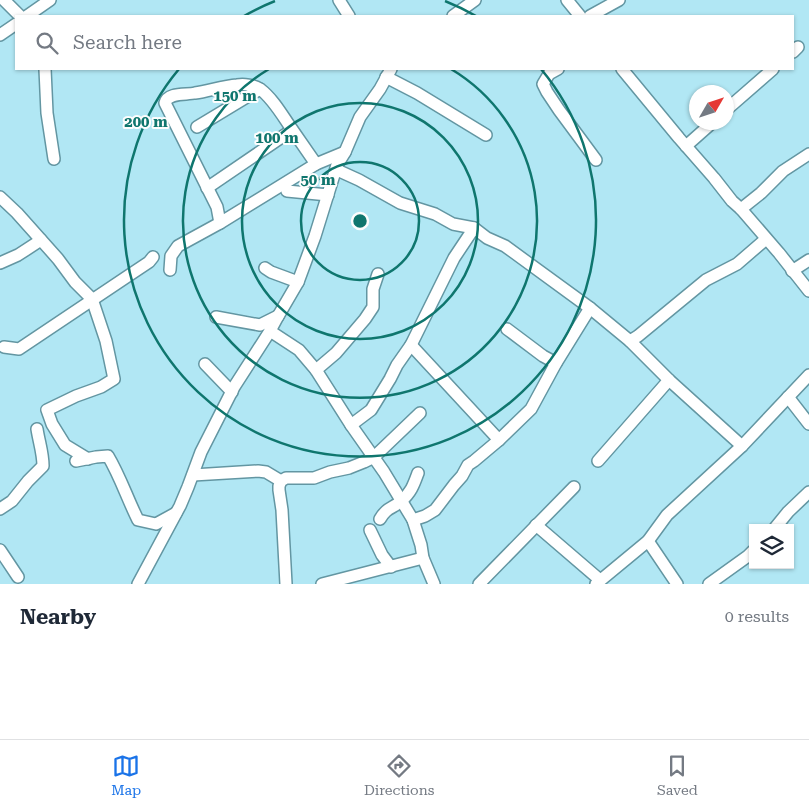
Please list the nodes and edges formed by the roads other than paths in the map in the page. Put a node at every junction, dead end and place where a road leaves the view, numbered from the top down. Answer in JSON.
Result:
{"nodes":[{"id":1,"x":4,"y":0,"type":"edge"},
{"id":2,"x":50,"y":0,"type":"edge"},
{"id":3,"x":338,"y":0,"type":"edge"},
{"id":4,"x":475,"y":0,"type":"edge"},
{"id":5,"x":567,"y":0,"type":"edge"},
{"id":6,"x":619,"y":0,"type":"edge"},
{"id":7,"x":19,"y":15,"type":"edge"},
{"id":8,"x":28,"y":15,"type":"edge"},
{"id":9,"x":347,"y":15,"type":"edge"},
{"id":10,"x":454,"y":15,"type":"edge"},
{"id":11,"x":579,"y":15,"type":"edge"},
{"id":12,"x":592,"y":15,"type":"edge"},
{"id":13,"x":15,"y":25,"type":"edge"},
{"id":14,"x":0,"y":35,"type":"edge"},
{"id":15,"x":45,"y":70,"type":"edge"},
{"id":16,"x":556,"y":70,"type":"edge"},
{"id":17,"x":623,"y":70,"type":"edge"},
{"id":18,"x":772,"y":70,"type":"edge"},
{"id":19,"x":388,"y":71,"type":"edge"},
{"id":20,"x":260,"y":89,"type":"junction"},
{"id":21,"x":734,"y":103,"type":"edge"},
{"id":22,"x":197,"y":126,"type":"dead end"},
{"id":23,"x":292,"y":130,"type":"junction"},
{"id":24,"x":704,"y":130,"type":"edge"},
{"id":25,"x":486,"y":135,"type":"dead end"},
{"id":26,"x":686,"y":146,"type":"junction"},
{"id":27,"x":345,"y":152,"type":"junction"},
{"id":28,"x":809,"y":154,"type":"edge"},
{"id":29,"x":54,"y":159,"type":"dead end"},
{"id":30,"x":596,"y":160,"type":"dead end"},
{"id":31,"x":316,"y":164,"type":"junction"},
{"id":32,"x":336,"y":170,"type":"junction"},
{"id":33,"x":207,"y":188,"type":"junction"},
{"id":34,"x":287,"y":191,"type":"dead end"},
{"id":35,"x":328,"y":195,"type":"junction"},
{"id":36,"x":0,"y":197,"type":"edge"},
{"id":37,"x":741,"y":210,"type":"junction"},
{"id":38,"x":220,"y":223,"type":"junction"},
{"id":39,"x":474,"y":228,"type":"junction"},
{"id":40,"x":766,"y":239,"type":"junction"},
{"id":41,"x":41,"y":240,"type":"junction"},
{"id":42,"x":153,"y":257,"type":"dead end"},
{"id":43,"x":809,"y":260,"type":"edge"},
{"id":44,"x":0,"y":263,"type":"edge"},
{"id":45,"x":265,"y":268,"type":"dead end"},
{"id":46,"x":170,"y":270,"type":"dead end"},
{"id":47,"x":792,"y":271,"type":"junction"},
{"id":48,"x":378,"y":274,"type":"dead end"},
{"id":49,"x":298,"y":282,"type":"junction"},
{"id":50,"x":809,"y":292,"type":"edge"},
{"id":51,"x":92,"y":299,"type":"junction"},
{"id":52,"x":590,"y":308,"type":"junction"},
{"id":53,"x":278,"y":316,"type":"junction"},
{"id":54,"x":216,"y":317,"type":"dead end"},
{"id":55,"x":507,"y":329,"type":"dead end"},
{"id":56,"x":270,"y":332,"type":"junction"},
{"id":57,"x":630,"y":341,"type":"junction"},
{"id":58,"x":411,"y":345,"type":"junction"},
{"id":59,"x":4,"y":346,"type":"dead end"},
{"id":60,"x":556,"y":363,"type":"junction"},
{"id":61,"x":205,"y":364,"type":"dead end"},
{"id":62,"x":316,"y":370,"type":"junction"},
{"id":63,"x":809,"y":376,"type":"edge"},
{"id":64,"x":669,"y":380,"type":"junction"},
{"id":65,"x":232,"y":392,"type":"junction"},
{"id":66,"x":788,"y":397,"type":"junction"},
{"id":67,"x":420,"y":413,"type":"dead end"},
{"id":68,"x":809,"y":424,"type":"edge"},
{"id":69,"x":351,"y":425,"type":"junction"},
{"id":70,"x":37,"y":429,"type":"dead end"},
{"id":71,"x":499,"y":440,"type":"junction"},
{"id":72,"x":742,"y":446,"type":"junction"},
{"id":73,"x":374,"y":457,"type":"junction"},
{"id":74,"x":88,"y":458,"type":"junction"},
{"id":75,"x":598,"y":461,"type":"dead end"},
{"id":76,"x":76,"y":462,"type":"dead end"},
{"id":77,"x":418,"y":473,"type":"dead end"},
{"id":78,"x":193,"y":475,"type":"junction"},
{"id":79,"x":281,"y":481,"type":"junction"},
{"id":80,"x":574,"y":487,"type":"dead end"},
{"id":81,"x":809,"y":492,"type":"edge"},
{"id":82,"x":402,"y":501,"type":"junction"},
{"id":83,"x":0,"y":509,"type":"edge"},
{"id":84,"x":176,"y":513,"type":"junction"},
{"id":85,"x":380,"y":519,"type":"dead end"},
{"id":86,"x":413,"y":520,"type":"junction"},
{"id":87,"x":778,"y":524,"type":"edge"},
{"id":88,"x":536,"y":525,"type":"junction"},
{"id":89,"x":370,"y":530,"type":"dead end"},
{"id":90,"x":648,"y":541,"type":"junction"},
{"id":91,"x":0,"y":550,"type":"edge"},
{"id":92,"x":749,"y":555,"type":"edge"},
{"id":93,"x":423,"y":558,"type":"junction"},
{"id":94,"x":391,"y":567,"type":"junction"},
{"id":95,"x":18,"y":577,"type":"dead end"},
{"id":96,"x":344,"y":582,"type":"edge"},
{"id":97,"x":598,"y":582,"type":"edge"},
{"id":98,"x":138,"y":584,"type":"edge"},
{"id":99,"x":286,"y":584,"type":"edge"},
{"id":100,"x":322,"y":584,"type":"edge"},
{"id":101,"x":434,"y":584,"type":"edge"},
{"id":102,"x":478,"y":584,"type":"edge"},
{"id":103,"x":677,"y":584,"type":"edge"},
{"id":104,"x":709,"y":584,"type":"edge"}],
"edges":[{"from":1,"to":7,"type":"street"},
{"from":2,"to":8,"type":"street"},
{"from":3,"to":9,"type":"street"},
{"from":4,"to":10,"type":"street"},
{"from":5,"to":11,"type":"street"},
{"from":6,"to":12,"type":"street"},
{"from":13,"to":14,"type":"street"},
{"from":15,"to":29,"type":"street"},
{"from":16,"to":30,"type":"street"},
{"from":17,"to":26,"type":"street"},
{"from":18,"to":21,"type":"street"},
{"from":19,"to":25,"type":"street"},
{"from":19,"to":27,"type":"street"},
{"from":20,"to":22,"type":"street"},
{"from":20,"to":23,"type":"street"},
{"from":20,"to":33,"type":"street"},
{"from":23,"to":31,"type":"street"},
{"from":23,"to":33,"type":"street"},
{"from":24,"to":26,"type":"street"},
{"from":26,"to":37,"type":"street"},
{"from":27,"to":31,"type":"street"},
{"from":27,"to":32,"type":"street"},
{"from":28,"to":37,"type":"street"},
{"from":31,"to":38,"type":"street"},
{"from":32,"to":35,"type":"street"},
{"from":32,"to":39,"type":"street"},
{"from":33,"to":38,"type":"street"},
{"from":34,"to":35,"type":"street"},
{"from":35,"to":49,"type":"street"},
{"from":36,"to":41,"type":"street"},
{"from":37,"to":40,"type":"street"},
{"from":38,"to":46,"type":"street"},
{"from":39,"to":52,"type":"street"},
{"from":39,"to":58,"type":"street"},
{"from":40,"to":47,"type":"street"},
{"from":40,"to":57,"type":"street"},
{"from":41,"to":44,"type":"street"},
{"from":41,"to":51,"type":"street"},
{"from":42,"to":51,"type":"street"},
{"from":43,"to":47,"type":"street"},
{"from":45,"to":49,"type":"street"},
{"from":47,"to":50,"type":"street"},
{"from":48,"to":62,"type":"street"},
{"from":49,"to":53,"type":"street"},
{"from":51,"to":59,"type":"street"},
{"from":51,"to":74,"type":"street"},
{"from":52,"to":57,"type":"street"},
{"from":52,"to":60,"type":"street"},
{"from":53,"to":54,"type":"street"},
{"from":53,"to":56,"type":"street"},
{"from":55,"to":60,"type":"street"},
{"from":56,"to":62,"type":"street"},
{"from":56,"to":65,"type":"street"},
{"from":57,"to":64,"type":"street"},
{"from":58,"to":69,"type":"street"},
{"from":58,"to":71,"type":"street"},
{"from":60,"to":71,"type":"street"},
{"from":61,"to":65,"type":"street"},
{"from":62,"to":69,"type":"street"},
{"from":63,"to":66,"type":"street"},
{"from":64,"to":72,"type":"street"},
{"from":64,"to":75,"type":"street"},
{"from":65,"to":78,"type":"street"},
{"from":66,"to":68,"type":"street"},
{"from":66,"to":72,"type":"street"},
{"from":67,"to":73,"type":"street"},
{"from":69,"to":73,"type":"street"},
{"from":70,"to":83,"type":"street"},
{"from":71,"to":86,"type":"street"},
{"from":72,"to":90,"type":"street"},
{"from":73,"to":79,"type":"street"},
{"from":73,"to":82,"type":"street"},
{"from":74,"to":76,"type":"street"},
{"from":74,"to":84,"type":"street"},
{"from":77,"to":82,"type":"street"},
{"from":78,"to":79,"type":"street"},
{"from":78,"to":84,"type":"street"},
{"from":79,"to":99,"type":"street"},
{"from":80,"to":88,"type":"street"},
{"from":81,"to":87,"type":"street"},
{"from":82,"to":85,"type":"street"},
{"from":82,"to":86,"type":"street"},
{"from":84,"to":98,"type":"street"},
{"from":86,"to":93,"type":"street"},
{"from":88,"to":97,"type":"street"},
{"from":88,"to":102,"type":"street"},
{"from":89,"to":94,"type":"street"},
{"from":90,"to":97,"type":"street"},
{"from":90,"to":103,"type":"street"},
{"from":91,"to":95,"type":"street"},
{"from":92,"to":104,"type":"street"},
{"from":93,"to":94,"type":"street"},
{"from":93,"to":101,"type":"street"},
{"from":94,"to":96,"type":"street"},
{"from":96,"to":100,"type":"street"}]}
